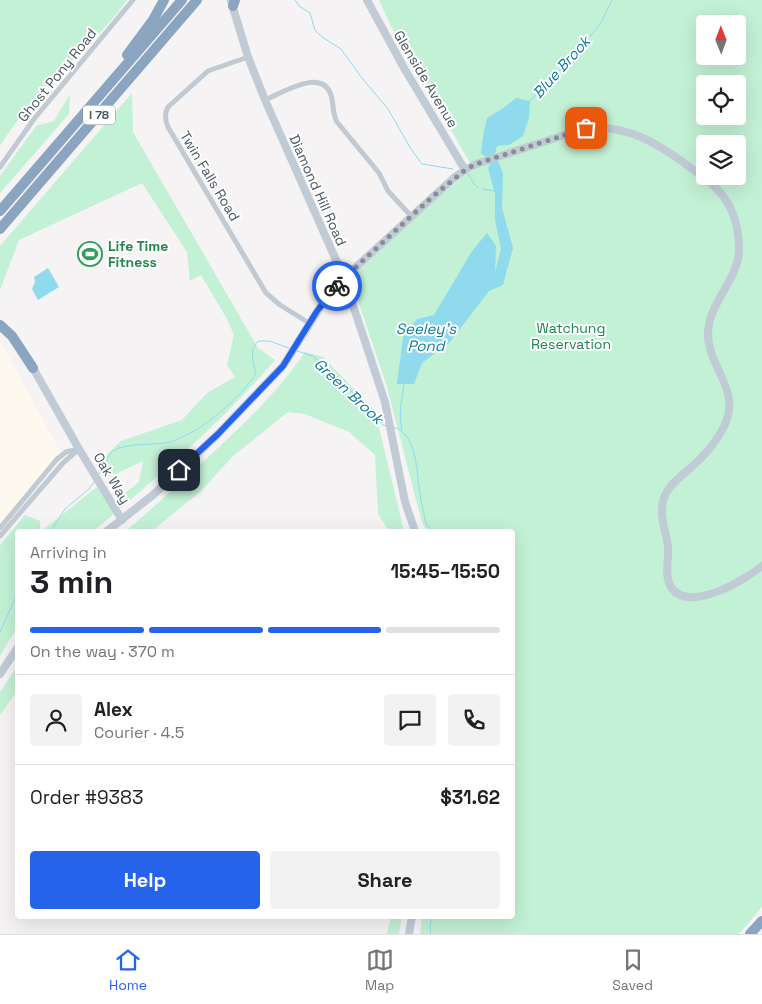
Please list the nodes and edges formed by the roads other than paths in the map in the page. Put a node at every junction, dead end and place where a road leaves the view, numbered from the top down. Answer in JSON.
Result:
{"nodes":[{"id":1,"x":133,"y":0,"type":"edge"},
{"id":2,"x":164,"y":0,"type":"edge"},
{"id":3,"x":182,"y":0,"type":"edge"},
{"id":4,"x":198,"y":0,"type":"edge"},
{"id":5,"x":367,"y":0,"type":"edge"},
{"id":6,"x":233,"y":2,"type":"edge"},
{"id":7,"x":248,"y":57,"type":"junction"},
{"id":8,"x":266,"y":100,"type":"junction"},
{"id":9,"x":87,"y":110,"type":"junction"},
{"id":10,"x":0,"y":167,"type":"edge"},
{"id":11,"x":465,"y":170,"type":"junction"},
{"id":12,"x":0,"y":211,"type":"edge"},
{"id":13,"x":411,"y":216,"type":"junction"},
{"id":14,"x":0,"y":229,"type":"edge"},
{"id":15,"x":344,"y":278,"type":"junction"},
{"id":16,"x":310,"y":323,"type":"junction"},
{"id":17,"x":0,"y":325,"type":"edge"},
{"id":18,"x":33,"y":368,"type":"joint"},
{"id":19,"x":80,"y":449,"type":"junction"},
{"id":20,"x":122,"y":520,"type":"junction"},
{"id":21,"x":0,"y":528,"type":"edge"},
{"id":22,"x":110,"y":529,"type":"edge"},
{"id":23,"x":414,"y":529,"type":"edge"},
{"id":24,"x":0,"y":536,"type":"edge"},
{"id":25,"x":762,"y":566,"type":"edge"},
{"id":26,"x":15,"y":652,"type":"edge"},
{"id":27,"x":0,"y":674,"type":"edge"},
{"id":28,"x":412,"y":919,"type":"edge"},
{"id":29,"x":762,"y":921,"type":"edge"},
{"id":30,"x":762,"y":931,"type":"edge"},
{"id":31,"x":409,"y":934,"type":"edge"},
{"id":32,"x":750,"y":934,"type":"edge"},
{"id":33,"x":759,"y":934,"type":"edge"}],
"edges":[{"from":1,"to":10,"type":"street","name":"Ghost Pony Road"},
{"from":2,"to":9,"type":"highway"},
{"from":3,"to":9,"type":"highway","number":"I 78"},
{"from":4,"to":14,"type":"highway","number":"I 78"},
{"from":5,"to":11,"type":"main road","name":"Glenside Avenue"},
{"from":6,"to":7,"type":"main road","name":"Diamond Hill Road"},
{"from":7,"to":8,"type":"main road","name":"Diamond Hill Road"},
{"from":7,"to":16,"type":"street","name":"Twin Falls Road"},
{"from":8,"to":13,"type":"street"},
{"from":8,"to":15,"type":"main road","name":"Diamond Hill Road"},
{"from":9,"to":12,"type":"highway","number":"I 78"},
{"from":11,"to":13,"type":"main road"},
{"from":11,"to":25,"type":"main road"},
{"from":13,"to":15,"type":"main road"},
{"from":15,"to":16,"type":"main road"},
{"from":15,"to":23,"type":"main road","name":"Diamond Hill Road"},
{"from":16,"to":20,"type":"main road"},
{"from":17,"to":18,"type":"highway"},
{"from":18,"to":19,"type":"main road","name":"Oak Way"},
{"from":19,"to":20,"type":"main road","name":"Oak Way"},
{"from":19,"to":21,"type":"street"},
{"from":19,"to":24,"type":"street"},
{"from":20,"to":22,"type":"main road"},
{"from":26,"to":27,"type":"main road"},
{"from":28,"to":31,"type":"main road"},
{"from":29,"to":32,"type":"highway"},
{"from":30,"to":33,"type":"highway"}]}
